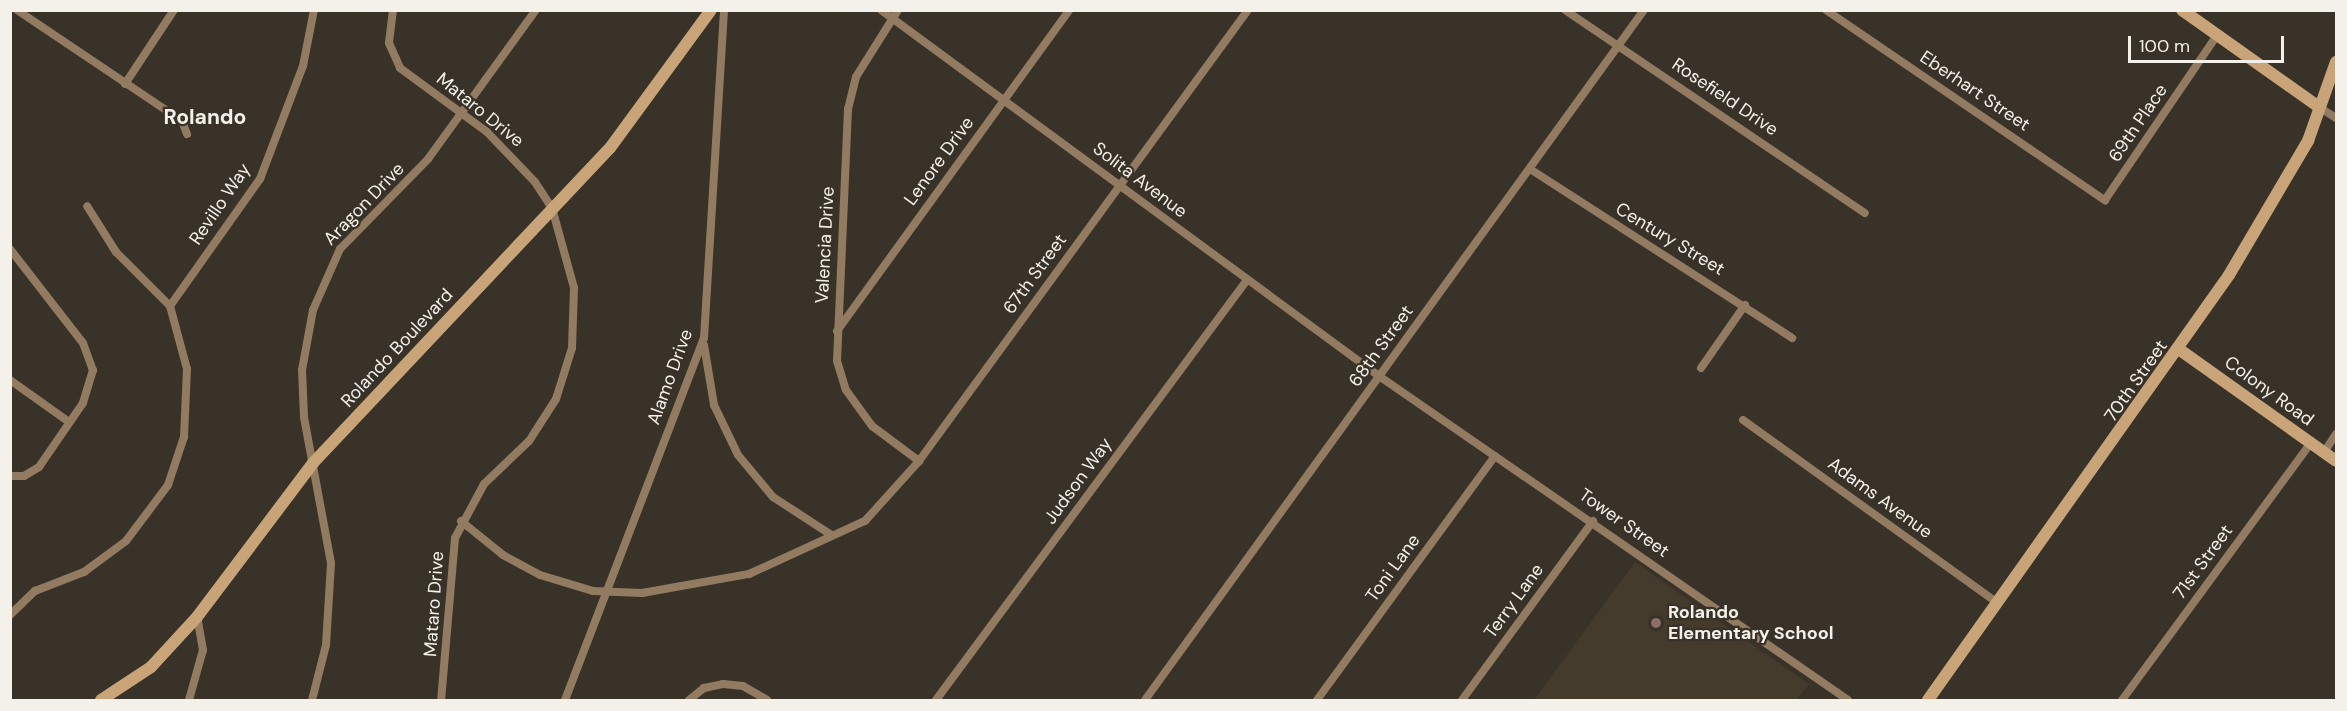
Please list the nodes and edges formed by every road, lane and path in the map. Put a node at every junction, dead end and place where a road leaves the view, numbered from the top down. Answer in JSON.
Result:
{"nodes":[{"id":1,"x":16,"y":10,"type":"edge"},
{"id":2,"x":174,"y":10,"type":"edge"},
{"id":3,"x":314,"y":10,"type":"edge"},
{"id":4,"x":393,"y":10,"type":"edge"},
{"id":5,"x":536,"y":10,"type":"edge"},
{"id":6,"x":711,"y":10,"type":"edge"},
{"id":7,"x":724,"y":10,"type":"edge"},
{"id":8,"x":881,"y":10,"type":"edge"},
{"id":9,"x":898,"y":10,"type":"edge"},
{"id":10,"x":1069,"y":10,"type":"edge"},
{"id":11,"x":1248,"y":10,"type":"edge"},
{"id":12,"x":1565,"y":10,"type":"edge"},
{"id":13,"x":1644,"y":10,"type":"edge"},
{"id":14,"x":1826,"y":10,"type":"edge"},
{"id":15,"x":2182,"y":10,"type":"edge"},
{"id":16,"x":28,"y":14,"type":"edge"},
{"id":17,"x":892,"y":18,"type":"junction"},
{"id":18,"x":2218,"y":34,"type":"junction"},
{"id":19,"x":1619,"y":45,"type":"junction"},
{"id":20,"x":2337,"y":62,"type":"edge"},
{"id":21,"x":125,"y":84,"type":"junction"},
{"id":22,"x":1004,"y":100,"type":"junction"},
{"id":23,"x":2319,"y":107,"type":"junction"},
{"id":24,"x":460,"y":113,"type":"junction"},
{"id":25,"x":2337,"y":118,"type":"edge"},
{"id":26,"x":187,"y":134,"type":"dead end"},
{"id":27,"x":1530,"y":169,"type":"junction"},
{"id":28,"x":1120,"y":186,"type":"junction"},
{"id":29,"x":2105,"y":200,"type":"joint"},
{"id":30,"x":87,"y":206,"type":"dead end"},
{"id":31,"x":552,"y":208,"type":"junction"},
{"id":32,"x":1864,"y":213,"type":"dead end"},
{"id":33,"x":10,"y":249,"type":"edge"},
{"id":34,"x":1247,"y":280,"type":"junction"},
{"id":35,"x":1745,"y":305,"type":"junction"},
{"id":36,"x":170,"y":306,"type":"junction"},
{"id":37,"x":837,"y":331,"type":"junction"},
{"id":38,"x":704,"y":338,"type":"junction"},
{"id":39,"x":1792,"y":338,"type":"dead end"},
{"id":40,"x":2180,"y":350,"type":"junction"},
{"id":41,"x":1701,"y":368,"type":"dead end"},
{"id":42,"x":1379,"y":376,"type":"junction"},
{"id":43,"x":10,"y":380,"type":"edge"},
{"id":44,"x":1743,"y":420,"type":"dead end"},
{"id":45,"x":69,"y":422,"type":"junction"},
{"id":46,"x":2337,"y":434,"type":"edge"},
{"id":47,"x":2311,"y":443,"type":"junction"},
{"id":48,"x":2324,"y":452,"type":"junction"},
{"id":49,"x":1495,"y":456,"type":"junction"},
{"id":50,"x":919,"y":461,"type":"junction"},
{"id":51,"x":2337,"y":461,"type":"edge"},
{"id":52,"x":313,"y":463,"type":"junction"},
{"id":53,"x":10,"y":476,"type":"edge"},
{"id":54,"x":461,"y":521,"type":"junction"},
{"id":55,"x":1593,"y":521,"type":"junction"},
{"id":56,"x":830,"y":534,"type":"junction"},
{"id":57,"x":604,"y":592,"type":"junction"},
{"id":58,"x":1998,"y":603,"type":"junction"},
{"id":59,"x":14,"y":605,"type":"edge"},
{"id":60,"x":10,"y":615,"type":"edge"},
{"id":61,"x":197,"y":617,"type":"junction"},
{"id":62,"x":101,"y":700,"type":"edge"},
{"id":63,"x":189,"y":700,"type":"edge"},
{"id":64,"x":312,"y":700,"type":"edge"},
{"id":65,"x":441,"y":700,"type":"edge"},
{"id":66,"x":565,"y":700,"type":"edge"},
{"id":67,"x":689,"y":700,"type":"edge"},
{"id":68,"x":767,"y":700,"type":"edge"},
{"id":69,"x":936,"y":700,"type":"edge"},
{"id":70,"x":1145,"y":700,"type":"edge"},
{"id":71,"x":1317,"y":700,"type":"edge"},
{"id":72,"x":1462,"y":700,"type":"edge"},
{"id":73,"x":1848,"y":700,"type":"edge"},
{"id":74,"x":1928,"y":700,"type":"edge"},
{"id":75,"x":2122,"y":700,"type":"edge"}],
"edges":[{"from":1,"to":16,"type":"street"},
{"from":2,"to":21,"type":"street"},
{"from":3,"to":36,"type":"street","name":"Revillo Way"},
{"from":4,"to":24,"type":"street","name":"Mataro Drive"},
{"from":5,"to":24,"type":"street","name":"Aragon Drive"},
{"from":6,"to":31,"type":"street","name":"Rolando Boulevard"},
{"from":7,"to":38,"type":"street","name":"Alamo Drive"},
{"from":8,"to":17,"type":"street","name":"Solita Avenue"},
{"from":9,"to":17,"type":"street","name":"Valencia Drive"},
{"from":10,"to":22,"type":"street","name":"Lenore Drive"},
{"from":11,"to":28,"type":"street","name":"67th Street"},
{"from":12,"to":19,"type":"street","name":"Rosefield Drive"},
{"from":13,"to":19,"type":"street","name":"68th Street"},
{"from":14,"to":29,"type":"street","name":"Eberhart Street"},
{"from":15,"to":18,"type":"street"},
{"from":16,"to":21,"type":"street"},
{"from":17,"to":22,"type":"street","name":"Solita Avenue"},
{"from":17,"to":37,"type":"street","name":"Valencia Drive"},
{"from":18,"to":23,"type":"street"},
{"from":18,"to":29,"type":"street","name":"69th Place"},
{"from":19,"to":27,"type":"street","name":"68th Street"},
{"from":19,"to":32,"type":"street","name":"Rosefield Drive"},
{"from":20,"to":23,"type":"street","name":"70th Street"},
{"from":21,"to":26,"type":"street"},
{"from":22,"to":28,"type":"street","name":"Solita Avenue"},
{"from":22,"to":37,"type":"street","name":"Lenore Drive"},
{"from":23,"to":25,"type":"street"},
{"from":23,"to":40,"type":"street","name":"70th Street"},
{"from":24,"to":31,"type":"street","name":"Mataro Drive"},
{"from":24,"to":52,"type":"street","name":"Aragon Drive"},
{"from":27,"to":35,"type":"street","name":"Century Street"},
{"from":27,"to":42,"type":"street","name":"68th Street"},
{"from":28,"to":34,"type":"street","name":"Solita Avenue"},
{"from":28,"to":50,"type":"street","name":"67th Street"},
{"from":30,"to":36,"type":"street"},
{"from":31,"to":52,"type":"street","name":"Rolando Boulevard"},
{"from":31,"to":54,"type":"street","name":"Mataro Drive"},
{"from":33,"to":45,"type":"street"},
{"from":34,"to":42,"type":"street","name":"Solita Avenue"},
{"from":34,"to":69,"type":"street","name":"Judson Way"},
{"from":35,"to":39,"type":"street","name":"Century Street"},
{"from":35,"to":41,"type":"street"},
{"from":36,"to":59,"type":"street"},
{"from":37,"to":50,"type":"street","name":"Valencia Drive"},
{"from":38,"to":56,"type":"street"},
{"from":38,"to":57,"type":"street","name":"Alamo Drive"},
{"from":40,"to":47,"type":"street","name":"Colony Road"},
{"from":40,"to":58,"type":"street","name":"70th Street"},
{"from":42,"to":49,"type":"street","name":"Tower Street"},
{"from":42,"to":70,"type":"street","name":"68th Street"},
{"from":43,"to":45,"type":"street"},
{"from":44,"to":58,"type":"street","name":"Adams Avenue"},
{"from":45,"to":53,"type":"street"},
{"from":46,"to":48,"type":"street"},
{"from":47,"to":48,"type":"street","name":"Colony Road"},
{"from":47,"to":75,"type":"street","name":"71st Street"},
{"from":48,"to":51,"type":"street","name":"Colony Road"},
{"from":49,"to":55,"type":"street","name":"Tower Street"},
{"from":49,"to":71,"type":"street","name":"Toni Lane"},
{"from":50,"to":56,"type":"street","name":"67th Street"},
{"from":52,"to":61,"type":"street","name":"Rolando Boulevard"},
{"from":52,"to":64,"type":"street","name":"Aragon Drive"},
{"from":54,"to":57,"type":"street","name":"67th Street"},
{"from":54,"to":65,"type":"street","name":"Mataro Drive"},
{"from":55,"to":72,"type":"street","name":"Terry Lane"},
{"from":55,"to":73,"type":"street","name":"Tower Street"},
{"from":56,"to":57,"type":"street","name":"67th Street"},
{"from":57,"to":66,"type":"street","name":"Alamo Drive"},
{"from":58,"to":74,"type":"street","name":"70th Street"},
{"from":59,"to":60,"type":"street"},
{"from":61,"to":62,"type":"street","name":"Rolando Boulevard"},
{"from":61,"to":63,"type":"street"},
{"from":67,"to":68,"type":"street"}]}
